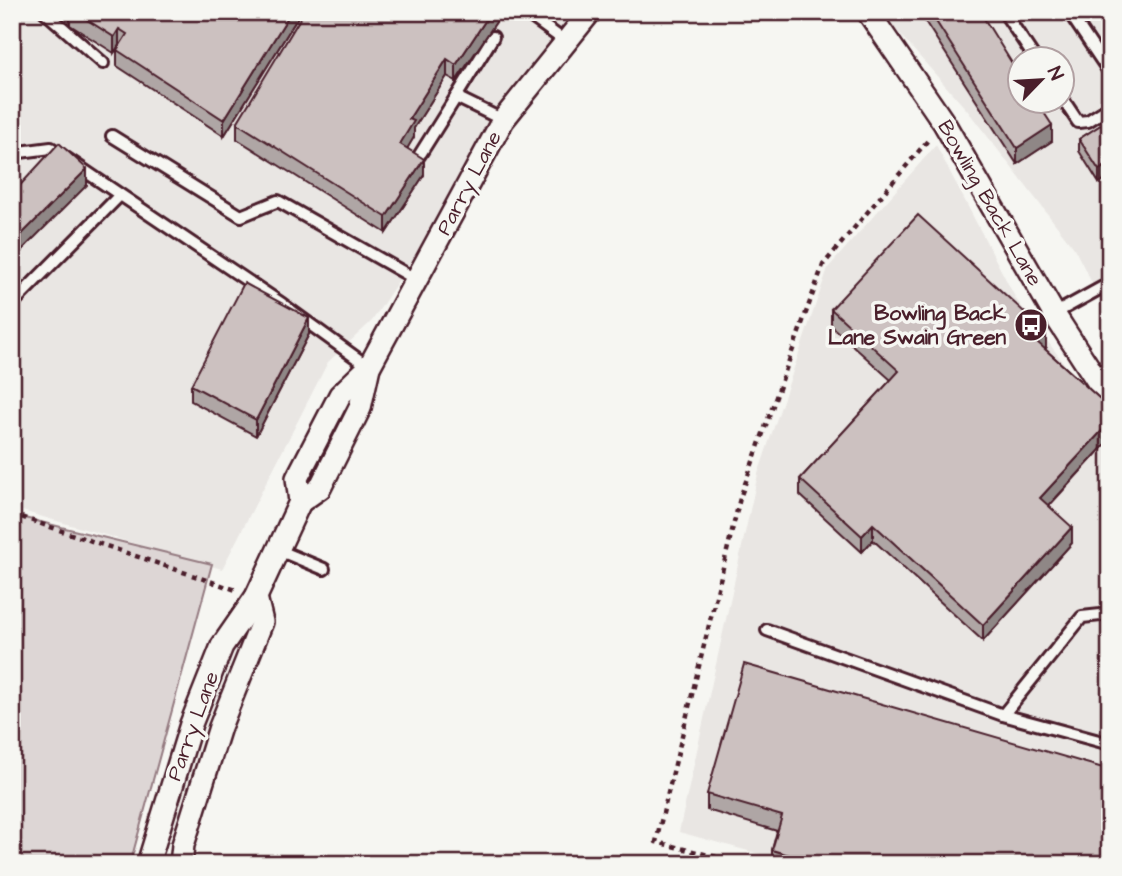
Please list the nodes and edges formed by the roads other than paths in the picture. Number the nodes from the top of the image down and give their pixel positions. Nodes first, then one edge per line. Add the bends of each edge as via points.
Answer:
1 (45, 12) edge
2 (524, 12) edge
3 (590, 12) edge
4 (868, 12) edge
5 (1004, 12) edge
6 (1069, 12) edge
7 (493, 37) dead end
8 (566, 42) junction
9 (1027, 46) edge
10 (103, 63) dead end
11 (1110, 73) edge
12 (456, 97) junction
13 (1110, 107) edge
14 (1074, 116) edge
15 (503, 120) junction
16 (111, 136) dead end
17 (12, 153) edge
18 (419, 156) edge
19 (120, 195) junction
20 (417, 280) junction
21 (1110, 284) edge
22 (12, 304) edge
23 (1054, 314) junction
24 (369, 367) junction
25 (1110, 396) edge
26 (278, 550) junction
27 (324, 569) dead end
28 (256, 597) junction
29 (1110, 614) edge
30 (766, 630) dead end
31 (1003, 715) junction
32 (1110, 744) edge
33 (148, 864) edge
34 (181, 864) edge

1 - 10 lane
2 - 8 lane
3 - 8 street, Parry Lane
4 - 23 street, Bowling Back Lane via 944,123
5 - 9 lane
6 - 11 lane
7 - 12 lane
8 - 15 street, Parry Lane
12 - 15 lane
12 - 18 lane
13 - 14 lane via 1088,121 1078,122
15 - 20 street, Parry Lane
16 - 20 lane via 241,216 278,201
17 - 19 lane via 51,148
19 - 22 lane
19 - 24 lane
20 - 24 street, Parry Lane
21 - 23 lane
23 - 25 street, Bowling Back Lane
24 - 26 street, Parry Lane via 340,395 297,478 300,502
26 - 27 lane
26 - 28 street, Parry Lane
28 - 33 street, Parry Lane via 222,646
28 - 34 street, Parry Lane via 262,622 220,727
29 - 31 lane via 1082,617
30 - 31 lane
31 - 32 lane

